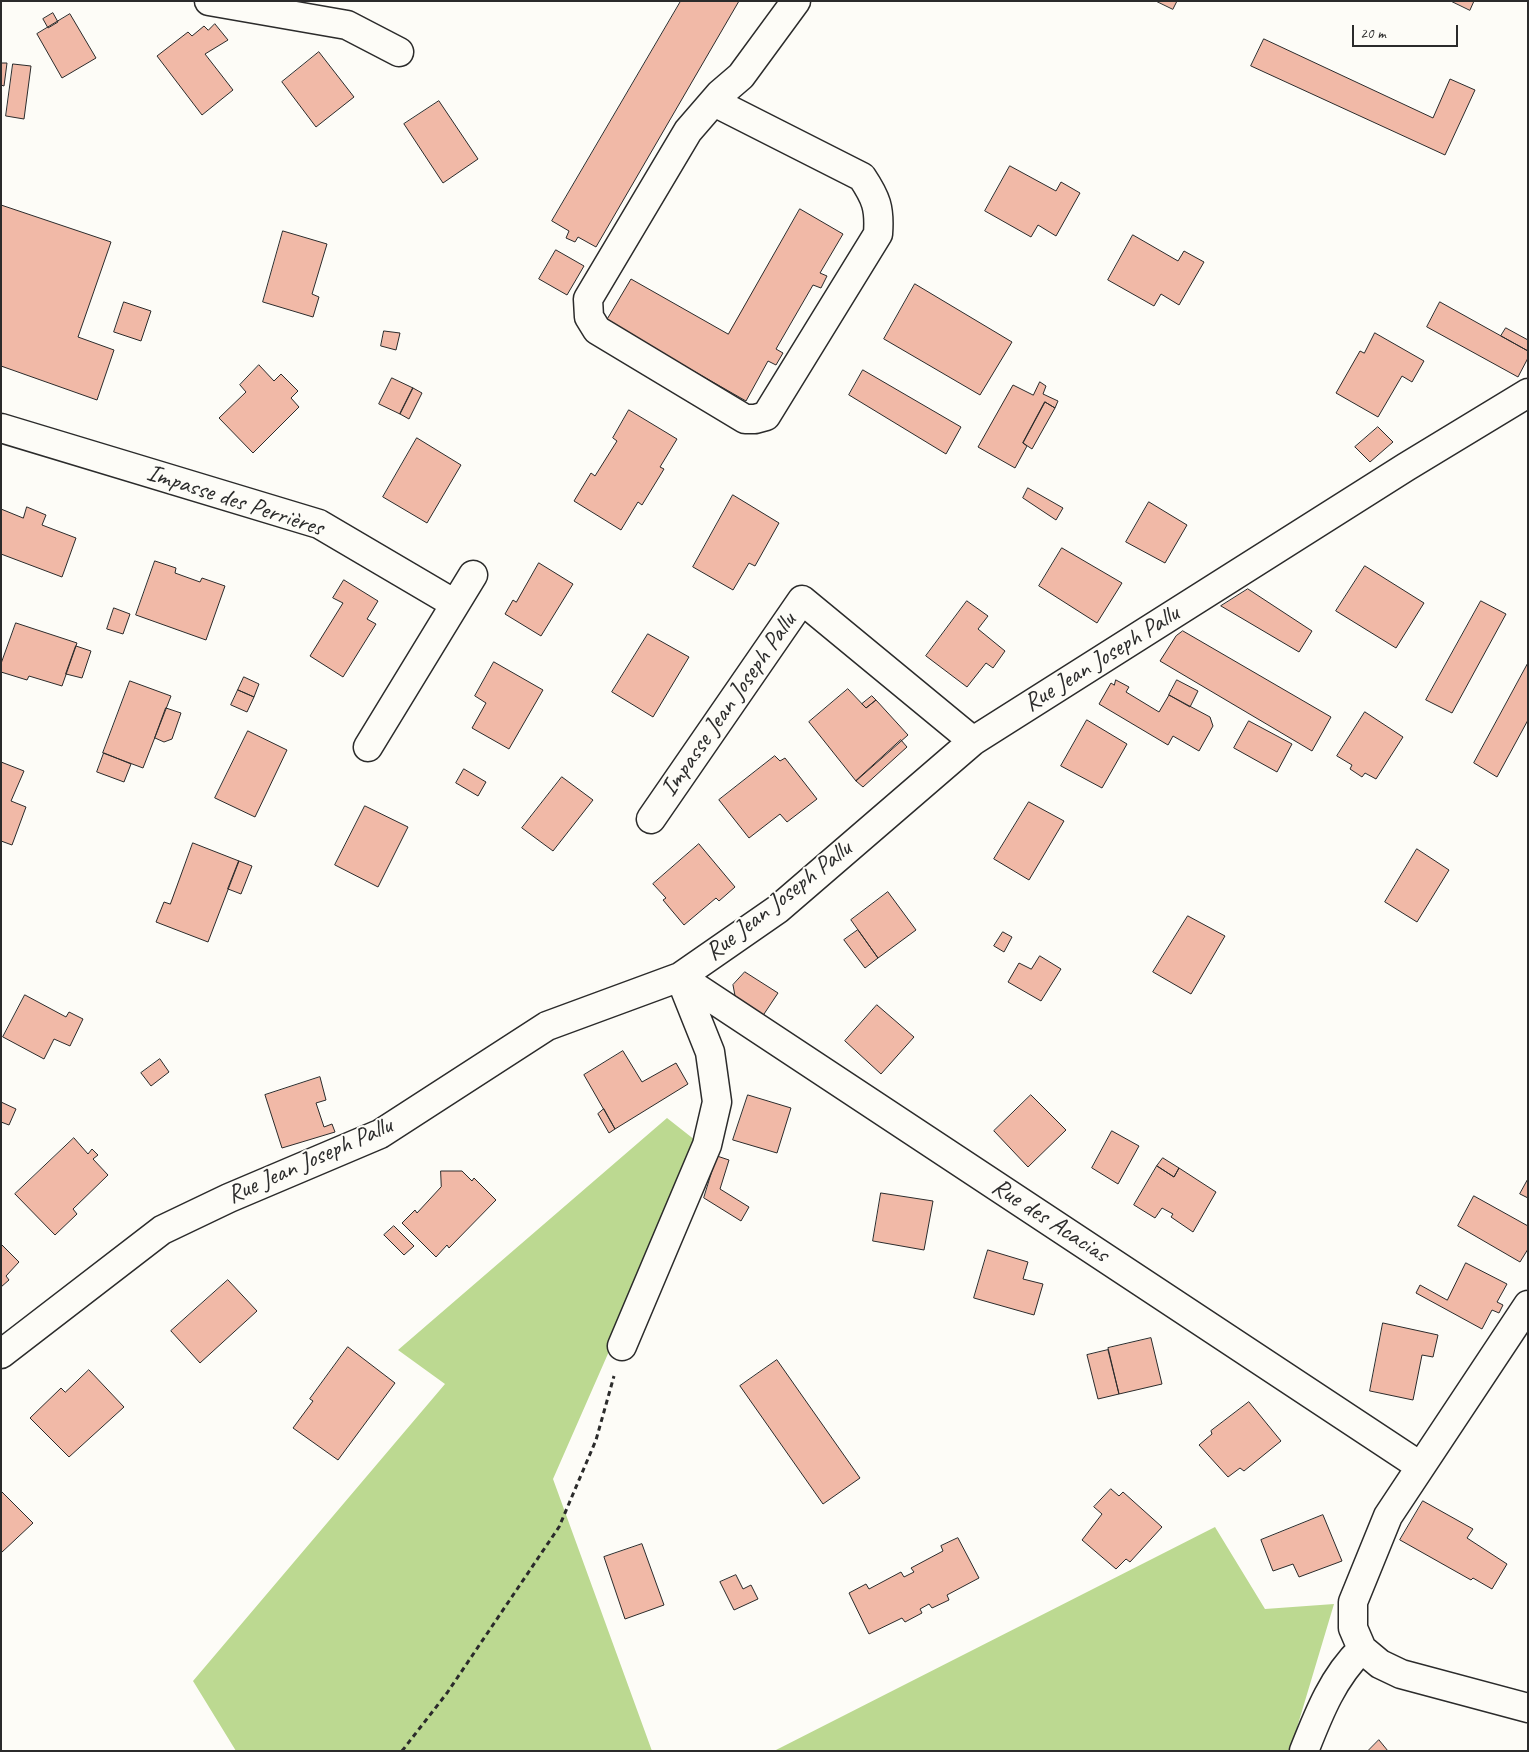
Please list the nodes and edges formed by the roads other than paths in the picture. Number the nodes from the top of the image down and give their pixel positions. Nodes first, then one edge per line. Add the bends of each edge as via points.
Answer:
1 (210, 1) edge
2 (796, 1) edge
3 (399, 52) dead end
4 (714, 102) junction
5 (1528, 393) edge
6 (1, 428) edge
7 (474, 574) dead end
8 (455, 604) junction
9 (973, 741) junction
10 (368, 747) dead end
11 (651, 819) dead end
12 (680, 977) junction
13 (1528, 1304) edge
14 (622, 1346) road end
15 (1, 1354) edge
16 (1420, 1466) junction
17 (1362, 1649) junction
18 (1528, 1708) edge
19 (1304, 1751) edge

1 - 3 street via 347,24
2 - 4 street via 741,76
4 - 4 street via 688,131 588,299 590,317 597,330 745,419 755,419 766,416 878,234 880,214 874,195 862,177
5 - 9 street, Rue Jean Joseph Pallu
6 - 8 street, Impasse des Perrières via 319,524
7 - 8 street
8 - 10 street
9 - 11 street, Impasse Jean Joseph Pallu via 802,600
9 - 12 street, Rue Jean Joseph Pallu via 778,909
12 - 14 street via 710,1052 717,1102 707,1145
12 - 15 street, Rue Jean Joseph Pallu via 547,1026 380,1134 228,1198 162,1230
12 - 16 street, Rue des Acacias
13 - 16 street
16 - 17 street via 1388,1516 1353,1602 1353,1628
17 - 18 street via 1380,1664 1401,1674
17 - 19 street via 1344,1667 1320,1710

